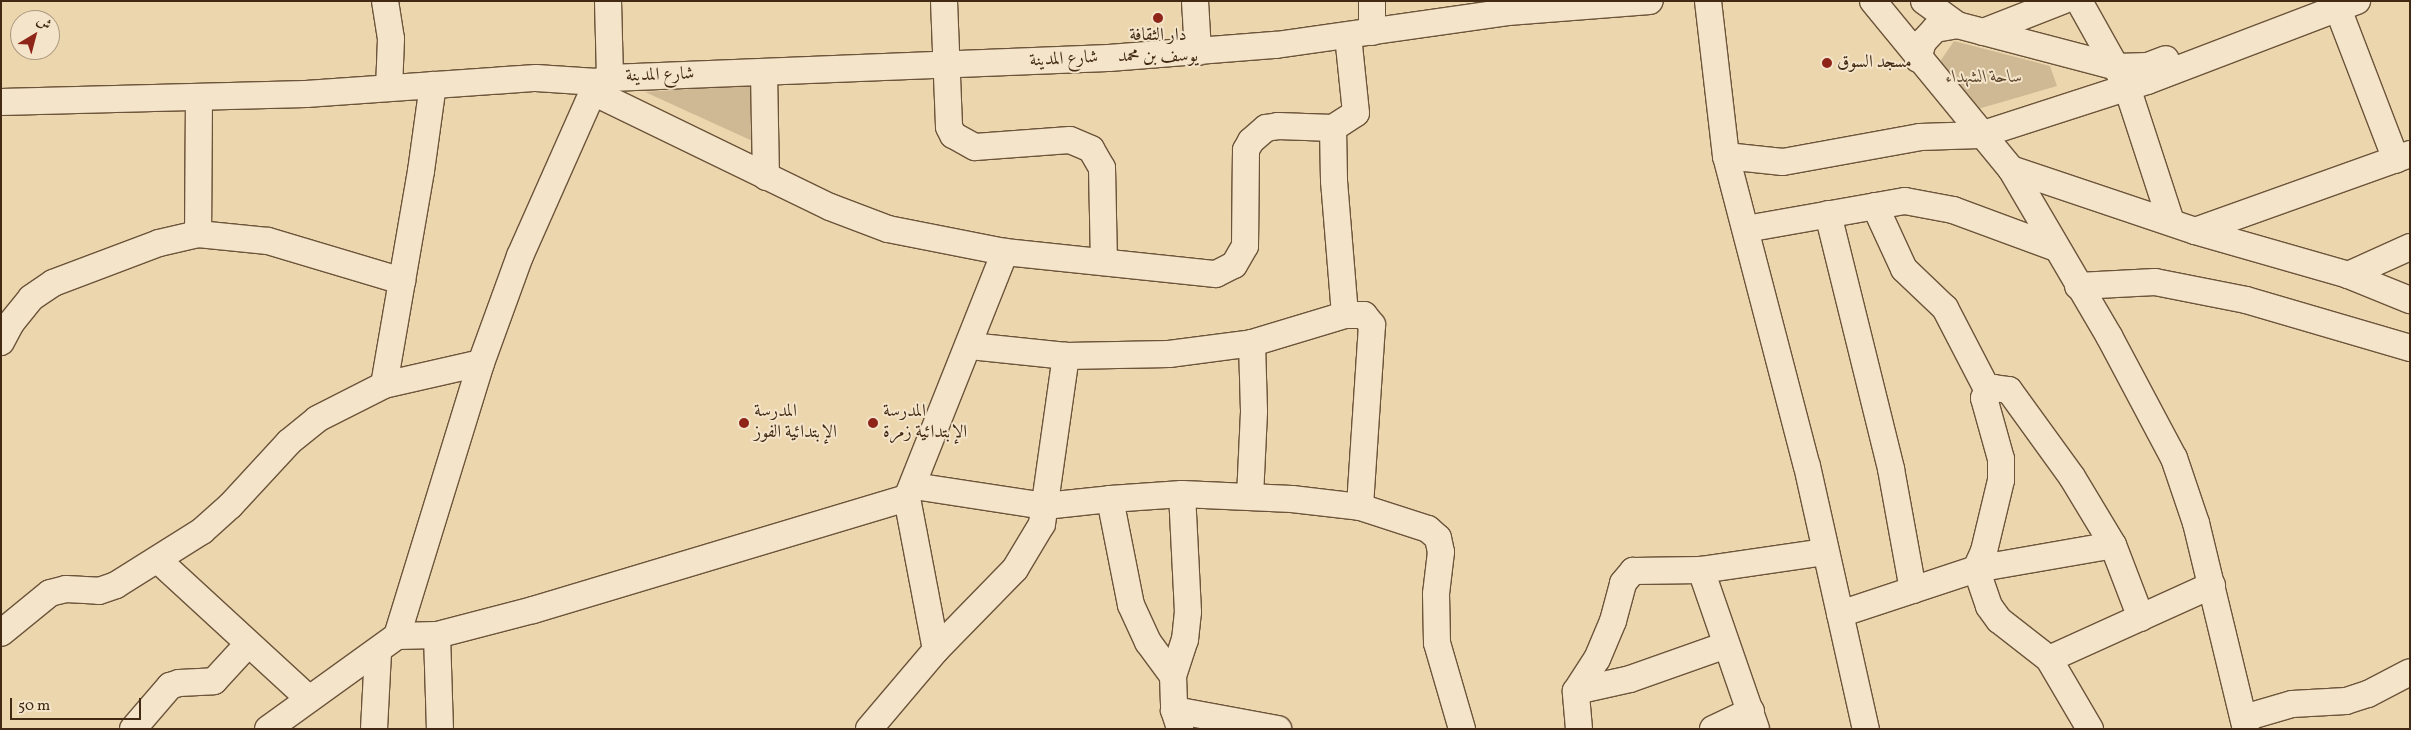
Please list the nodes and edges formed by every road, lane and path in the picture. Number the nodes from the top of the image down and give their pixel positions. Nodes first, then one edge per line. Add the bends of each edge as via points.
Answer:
1 (385, 1) edge
2 (608, 1) edge
3 (944, 1) edge
4 (1195, 1) edge
5 (1372, 1) edge
6 (1650, 1) edge
7 (1708, 1) edge
8 (1873, 1) edge
9 (1924, 1) edge
10 (2062, 1) edge
11 (2079, 1) edge
12 (2336, 3) edge
13 (1508, 7) edge
14 (1957, 25) junction
15 (1982, 32) junction
16 (1360, 33) junction
17 (1198, 52) junction
18 (1918, 59) junction
19 (946, 66) junction
20 (764, 73) junction
21 (2122, 77) junction
22 (433, 85) junction
23 (389, 88) junction
24 (596, 90) junction
25 (199, 97) junction
26 (1, 102) edge
27 (1333, 128) junction
28 (1980, 135) junction
29 (2406, 158) edge
30 (1727, 160) junction
31 (2011, 169) junction
32 (766, 177) junction
33 (1875, 206) junction
34 (1828, 214) junction
35 (2170, 222) junction
36 (1744, 223) junction
37 (2195, 231) junction
38 (198, 234) junction
39 (2054, 242) junction
40 (2410, 248) edge
41 (1005, 252) junction
42 (1104, 262) junction
43 (2348, 275) junction
44 (402, 281) junction
45 (2078, 286) junction
46 (2410, 300) edge
47 (1345, 312) junction
48 (972, 340) junction
49 (1, 342) edge
50 (1252, 342) junction
51 (2410, 348) edge
52 (1066, 356) junction
53 (480, 363) junction
54 (384, 385) junction
55 (1988, 391) junction
56 (910, 492) junction
57 (1182, 494) junction
58 (1250, 497) junction
59 (1110, 500) junction
60 (1045, 506) junction
61 (1360, 507) junction
62 (2113, 546) junction
63 (1825, 552) junction
64 (158, 560) junction
65 (1976, 569) junction
66 (1701, 570) junction
67 (2212, 585) junction
68 (1913, 590) junction
69 (1840, 614) junction
70 (2141, 618) junction
71 (1, 633) edge
72 (437, 635) junction
73 (248, 644) junction
74 (387, 644) junction
75 (1726, 645) junction
76 (936, 650) junction
77 (2048, 658) junction
78 (2410, 672) edge
79 (1173, 676) junction
80 (1576, 691) junction
81 (309, 700) junction
82 (1177, 719) edge
83 (1753, 720) edge
84 (2245, 723) edge
85 (133, 729) edge
86 (268, 729) edge
87 (374, 729) edge
88 (440, 729) edge
89 (869, 729) edge
90 (1278, 729) edge
91 (1462, 729) edge
92 (1579, 729) edge
93 (1713, 729) edge
94 (1866, 729) edge
95 (2090, 729) edge

1 - 23 street via 391,39
2 - 24 street
3 - 19 street
4 - 17 street
5 - 16 street
6 - 13 street, شارع المدينة
7 - 30 street
8 - 18 street
9 - 14 street
10 - 15 street
11 - 21 street
12 - 21 street
12 - 29 street
13 - 16 street, شارع المدينة
14 - 15 street
14 - 18 street via 1934,29 1924,42
15 - 21 street
16 - 17 street, شارع المدينة
16 - 27 street via 1356,113
17 - 19 street, شارع المدينة
18 - 28 street
19 - 20 street, شارع المدينة
19 - 42 street via 949,126 953,135 964,144 976,147 1070,140 1091,149 1102,168
20 - 24 street, شارع المدينة
20 - 32 street
21 - 28 street
21 - 35 street
22 - 23 street, شارع المدينة
22 - 24 street, شارع المدينة via 536,78
22 - 44 street
23 - 25 street, شارع المدينة
24 - 32 street
24 - 53 street via 520,256
25 - 26 street, شارع المدينة
25 - 38 street
27 - 42 street via 1278,126 1266,128 1251,141 1246,150 1244,246 1227,270 1204,274
27 - 47 street
28 - 30 street via 1920,137 1783,162
28 - 31 street
29 - 37 street
30 - 36 street
31 - 35 street
31 - 39 street
32 - 41 street via 830,207 888,229
33 - 34 street
33 - 39 street via 1905,201 1940,207
33 - 55 street via 1904,269 1946,308
34 - 36 street
34 - 68 street via 1892,469
35 - 37 street
36 - 63 street via 1807,466
37 - 43 street
38 - 44 street via 268,241
38 - 49 street via 159,243 53,283 31,298
39 - 45 street
40 - 43 street
41 - 42 street
41 - 48 street
43 - 46 street
44 - 54 street
45 - 51 street via 2155,282 2246,300
45 - 67 street via 2174,458
47 - 50 street
47 - 61 street via 1364,315 1372,325
48 - 52 street
48 - 56 street
50 - 52 street via 1170,354
50 - 58 street via 1254,411
52 - 60 street
53 - 54 street
53 - 74 street
54 - 64 street via 317,419 202,531
55 - 62 street via 2003,387 2009,390 2072,477
55 - 65 street via 1984,398 2002,470 1984,551
56 - 60 street
56 - 72 street via 533,610
56 - 76 street
57 - 58 street
57 - 59 street
57 - 79 street via 1188,612 1185,640
58 - 61 street
59 - 60 street
59 - 79 street via 1138,626
60 - 76 street via 1042,524 1015,569
61 - 91 street via 1415,523 1438,538 1441,552 1436,594 1437,643
62 - 65 street
62 - 70 street
63 - 66 street
63 - 69 street
64 - 71 street via 116,586 99,590 66,589 50,594
64 - 73 street
65 - 68 street
65 - 77 street via 1989,606 1998,620
66 - 75 street
66 - 80 street via 1641,569 1627,576 1598,659
67 - 70 street
67 - 84 street
68 - 69 street
69 - 94 street
70 - 77 street
72 - 74 street
72 - 88 street
73 - 81 street
73 - 85 street via 214,681 170,686
74 - 81 street
74 - 87 street
75 - 80 street via 1630,679
75 - 83 street
76 - 89 street
77 - 95 street
78 - 84 street via 2368,694 2346,701 2292,704
79 - 82 street
80 - 92 street
81 - 86 street
82 - 90 street
83 - 93 street

